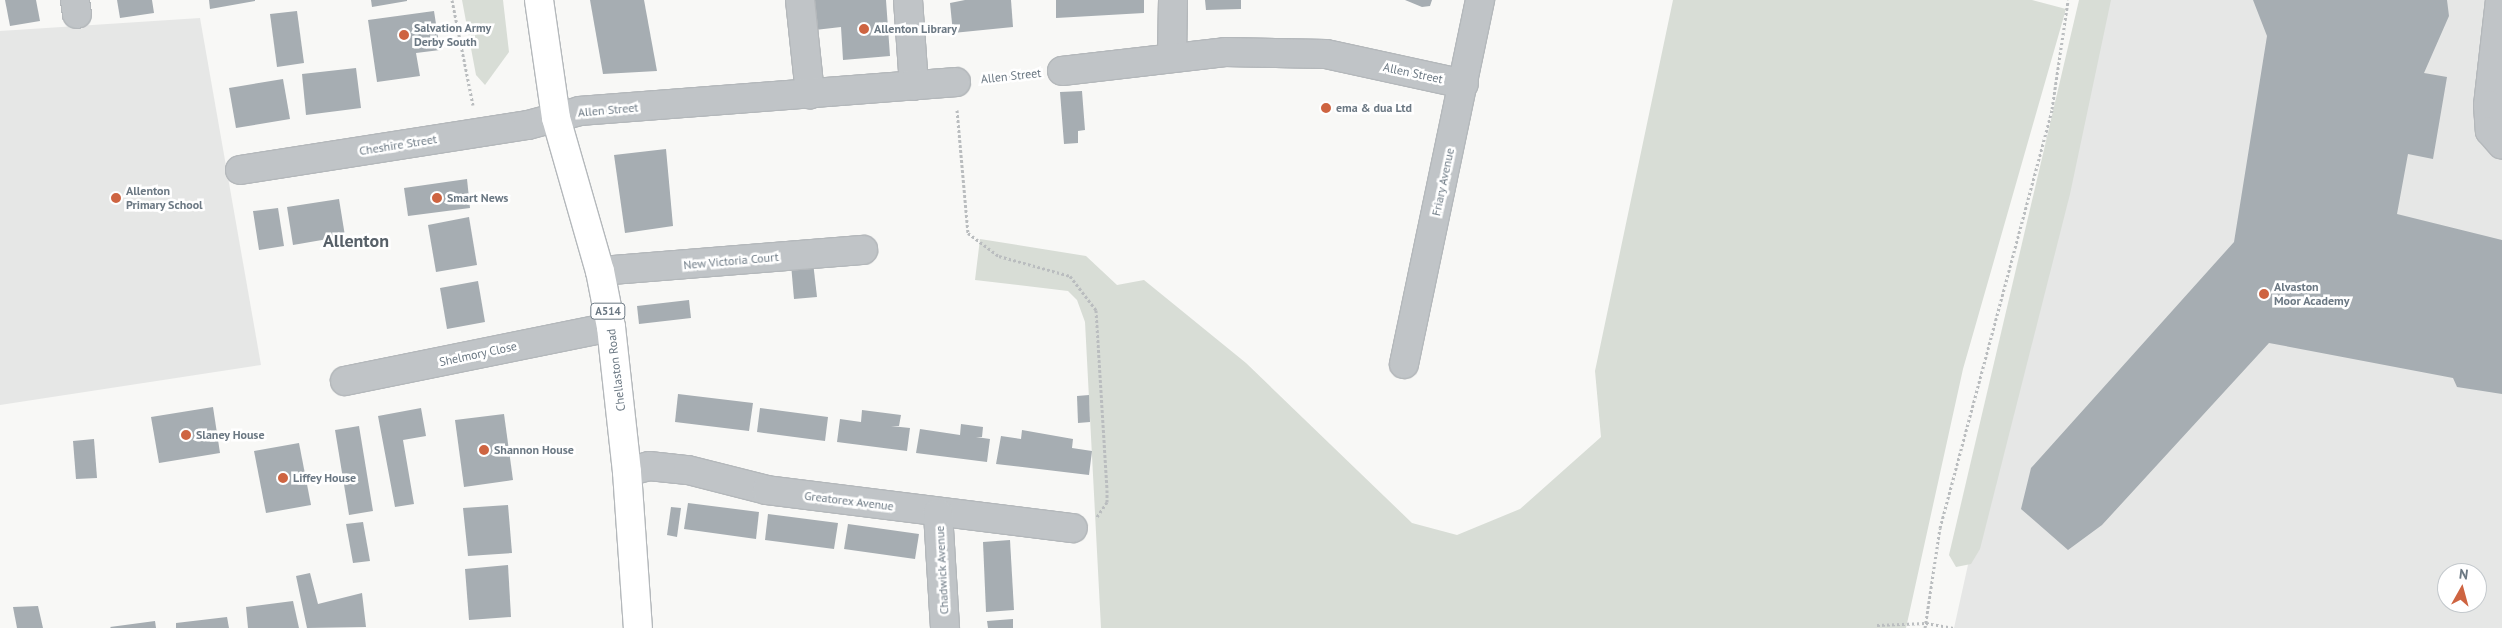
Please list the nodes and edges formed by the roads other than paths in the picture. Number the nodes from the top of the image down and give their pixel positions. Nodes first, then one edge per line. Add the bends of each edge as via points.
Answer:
1 (539, 0) edge
2 (800, 0) edge
3 (908, 0) edge
4 (1173, 0) edge
5 (1480, 0) edge
6 (2500, 0) edge
7 (1172, 57) junction
8 (1062, 71) road end
9 (956, 82) road end
10 (1464, 84) junction
11 (914, 86) junction
12 (810, 94) junction
13 (556, 118) junction
14 (2502, 145) edge
15 (240, 170) dead end
16 (862, 250) dead end
17 (600, 271) junction
18 (611, 327) junction
19 (1404, 364) dead end
20 (345, 381) dead end
21 (628, 472) junction
22 (938, 512) junction
23 (1073, 528) road end
24 (634, 628) edge
25 (638, 628) edge
26 (945, 628) edge

1 - 13 main road, Chellaston Road / A514
2 - 12 street
3 - 11 street
4 - 7 street
5 - 10 street, Friary Avenue
6 - 14 street via 2488,105 2490,132
7 - 8 street, Allen Street
7 - 10 street, Allen Street via 1225,52 1326,54
9 - 11 street, Allen Street
10 - 19 street, Friary Avenue
11 - 12 street, Allen Street
12 - 13 street, Allen Street via 580,111
13 - 15 street, Cheshire Street
13 - 17 main road, Chellaston Road / A514
16 - 17 street, New Victoria Court
17 - 18 main road, Chellaston Road / A514
18 - 20 street, Shelmory Close
18 - 21 main road, Chellaston Road / A514
21 - 22 street, Greatorex Avenue via 649,466 688,470 767,490
21 - 25 main road, Chellaston Road / A514
22 - 23 street, Greatorex Avenue
22 - 26 street, Chadwick Avenue
24 - 25 street

